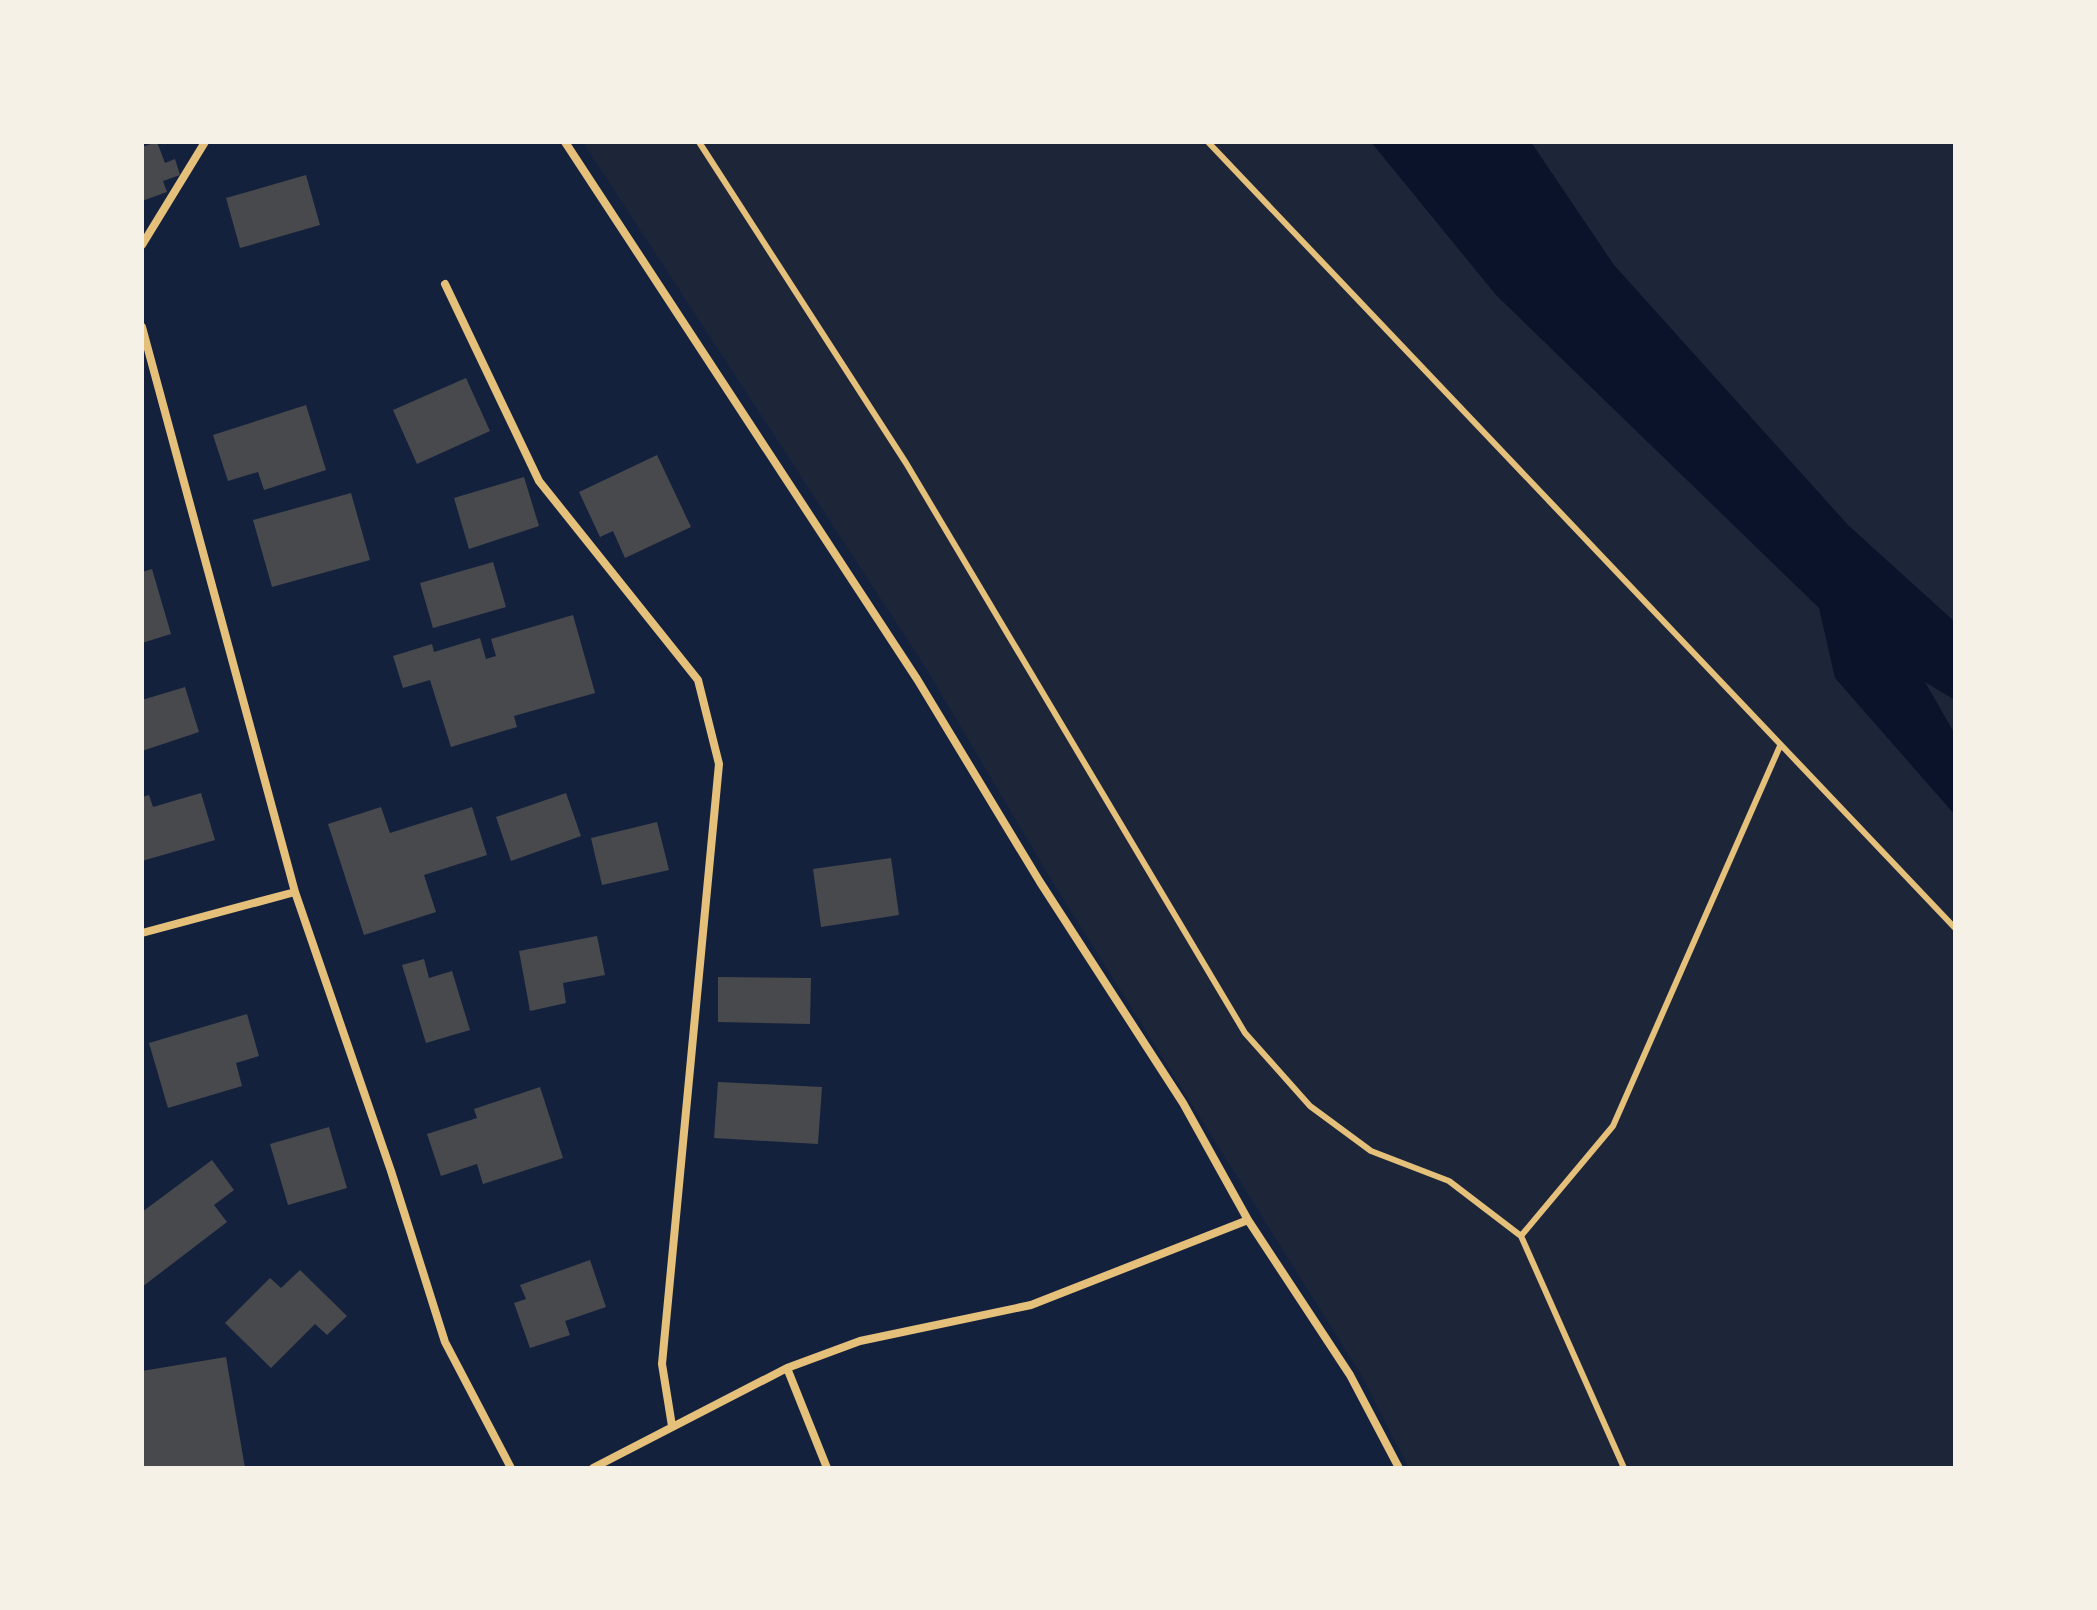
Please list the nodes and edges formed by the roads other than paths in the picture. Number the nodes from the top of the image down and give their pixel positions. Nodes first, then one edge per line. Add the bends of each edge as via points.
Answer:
1 (205, 142) edge
2 (565, 142) edge
3 (699, 142) edge
4 (1208, 142) edge
5 (142, 245) edge
6 (445, 284) dead end
7 (142, 327) edge
8 (1780, 746) junction
9 (295, 892) junction
10 (1955, 928) edge
11 (142, 933) edge
12 (1248, 1220) junction
13 (1521, 1236) junction
14 (787, 1368) junction
15 (672, 1426) junction
16 (511, 1468) edge
17 (593, 1468) edge
18 (827, 1468) edge
19 (1399, 1468) edge
20 (1624, 1468) edge

1 - 5 street
2 - 12 street via 917,679 1183,1103
3 - 13 lane via 906,463 1245,1033 1310,1106 1334,1124 1371,1151 1449,1181
4 - 8 lane
6 - 15 street via 539,481 698,680 719,764 662,1364
7 - 9 street
8 - 10 lane
8 - 13 lane via 1613,1126
9 - 11 street
9 - 16 street via 445,1342
12 - 14 street via 1031,1305 860,1341
12 - 19 street via 1350,1375
13 - 20 lane
14 - 15 street
14 - 18 street
15 - 17 street

